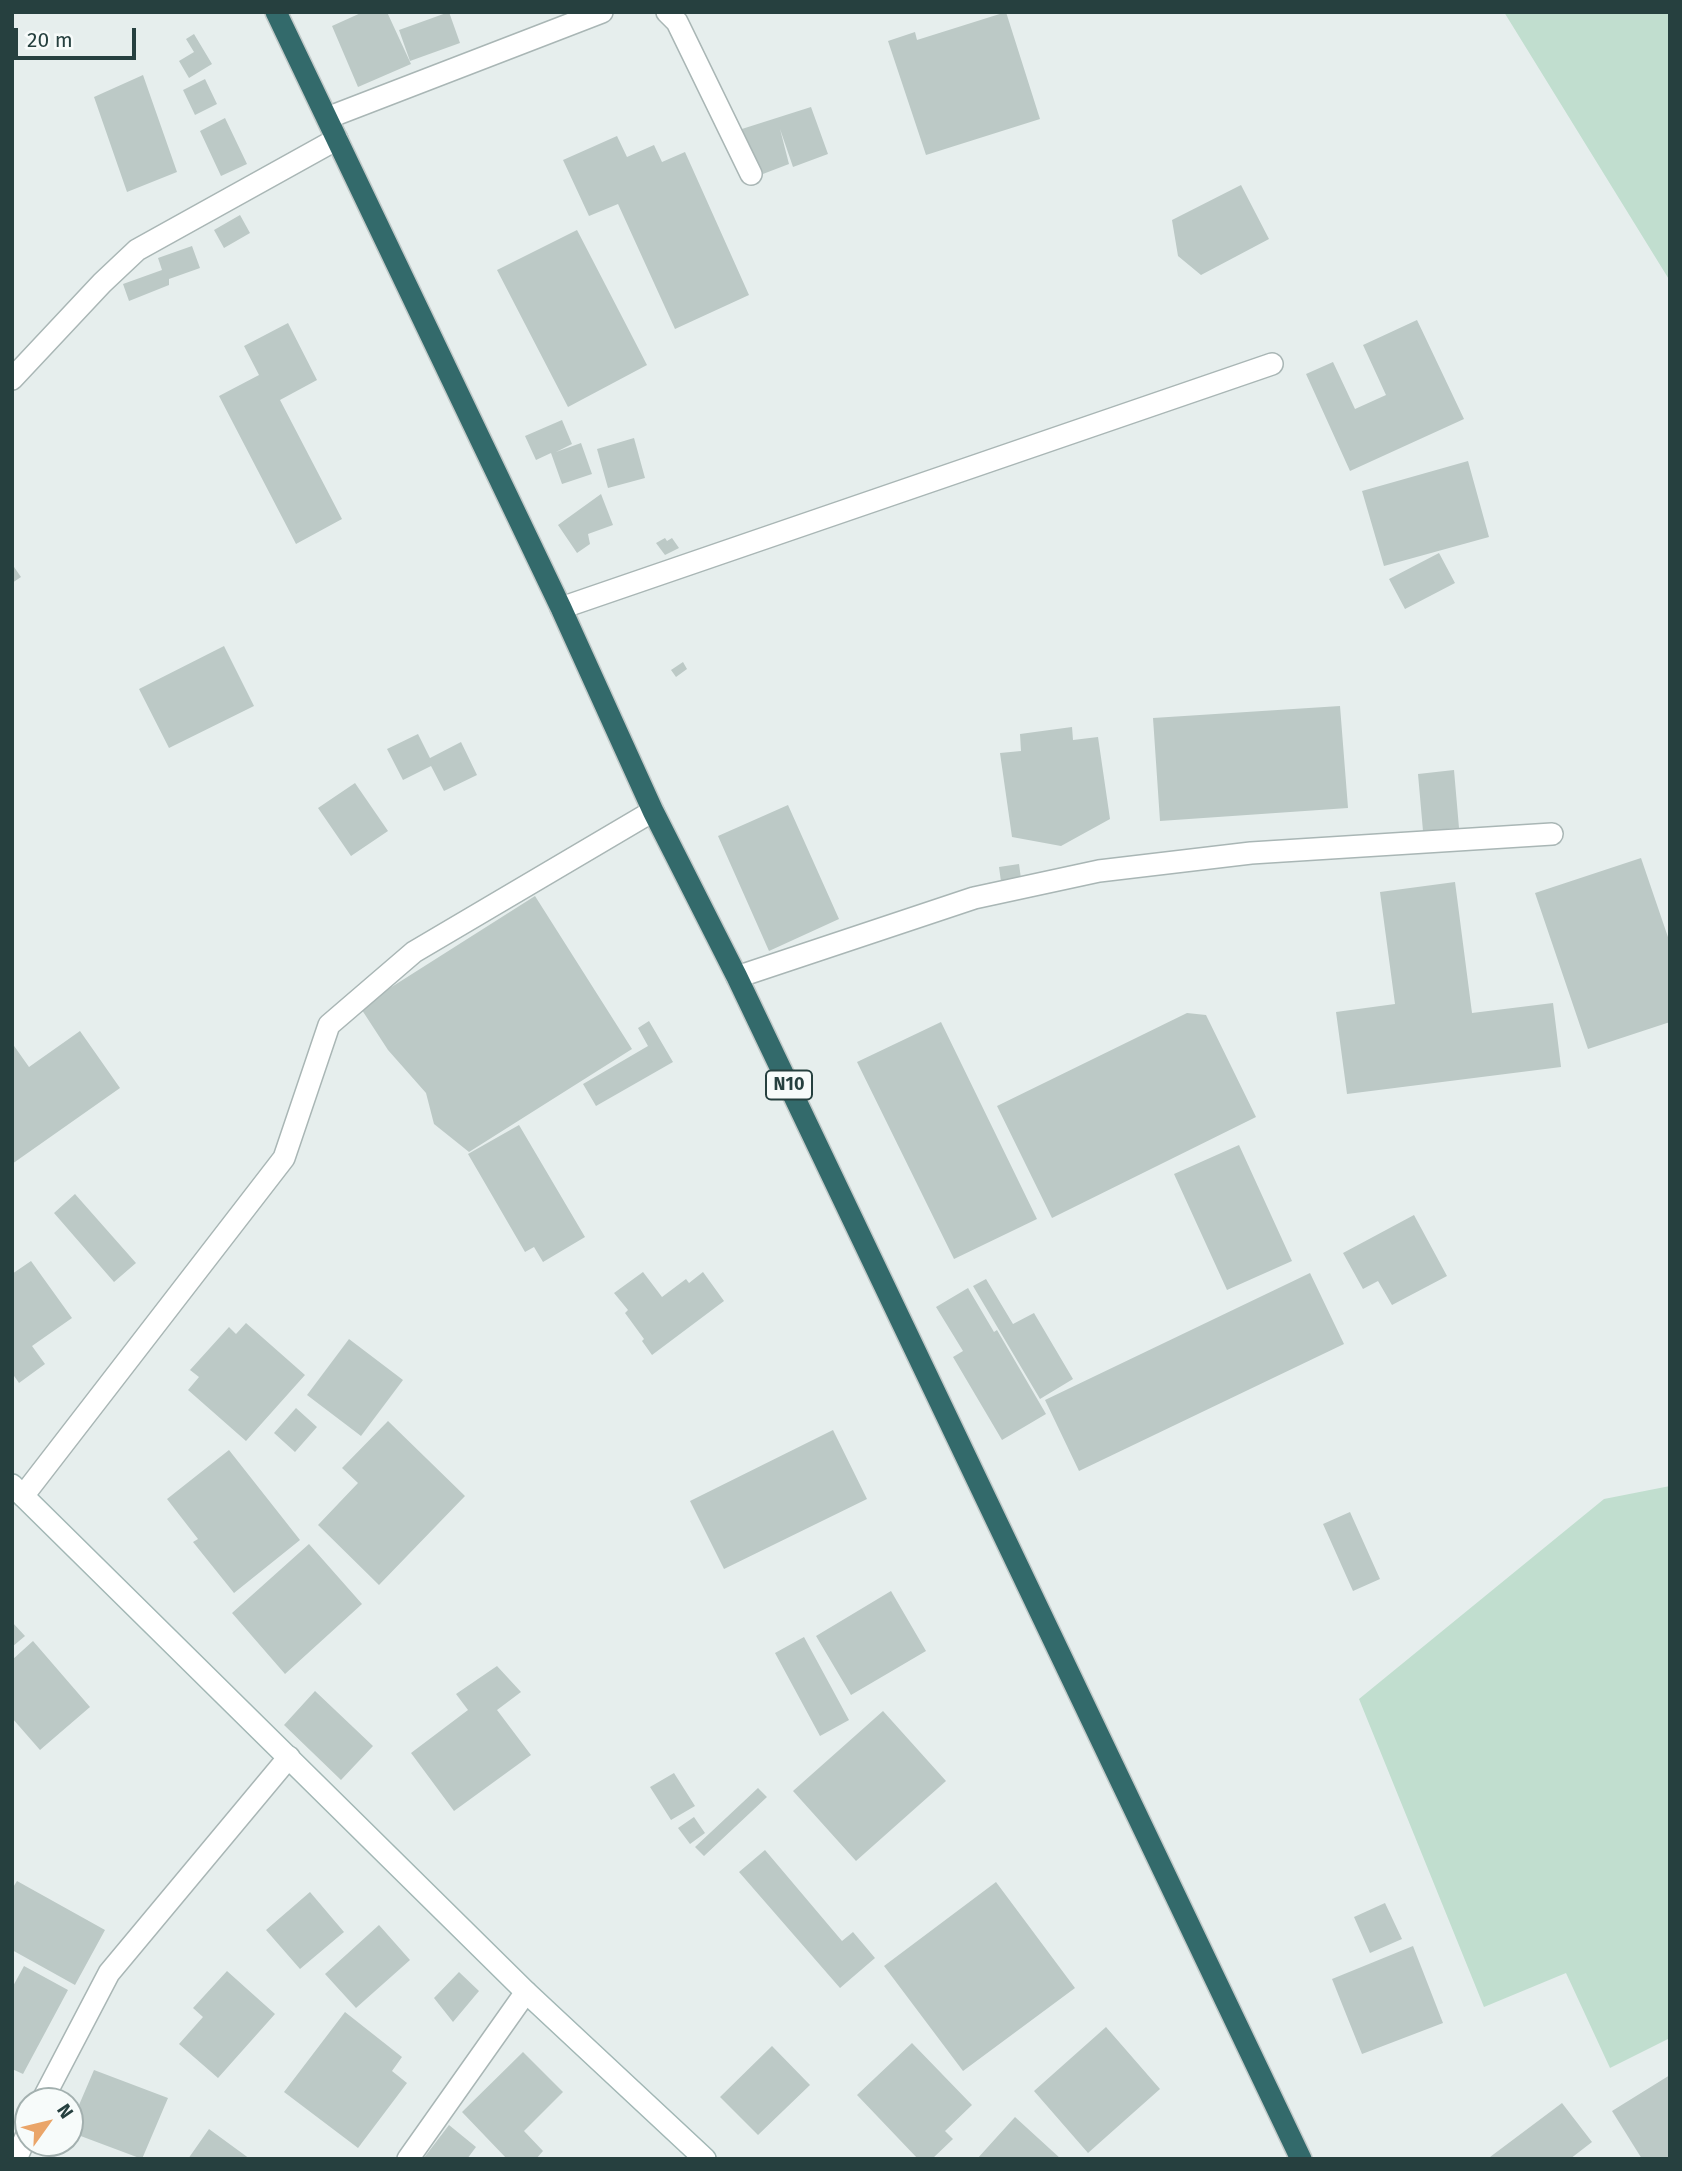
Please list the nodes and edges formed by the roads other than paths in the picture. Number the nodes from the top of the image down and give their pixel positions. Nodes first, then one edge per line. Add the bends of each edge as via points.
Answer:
1 (276, 12) edge
2 (602, 12) edge
3 (667, 12) edge
4 (327, 118) junction
5 (337, 139) junction
6 (751, 174) dead end
7 (1272, 365) dead end
8 (12, 379) edge
9 (561, 608) junction
10 (653, 811) junction
11 (1552, 834) dead end
12 (737, 977) junction
13 (18, 1491) edge
14 (289, 1757) junction
15 (526, 1992) junction
16 (49, 2087) edge
17 (408, 2159) edge
18 (705, 2159) edge
19 (1301, 2159) edge

1 - 4 highway, N10
2 - 4 street
3 - 6 street via 677,22
4 - 5 highway, N10
5 - 8 street via 137,250
5 - 9 highway, N10
7 - 9 street
9 - 10 highway, N10
10 - 12 highway, N10
10 - 13 street via 414,952 328,1025 284,1158
11 - 12 street via 1251,853 1099,871 974,898
12 - 19 highway, N10
13 - 14 street
14 - 15 street
14 - 16 street via 109,1973
15 - 17 street
15 - 18 street

